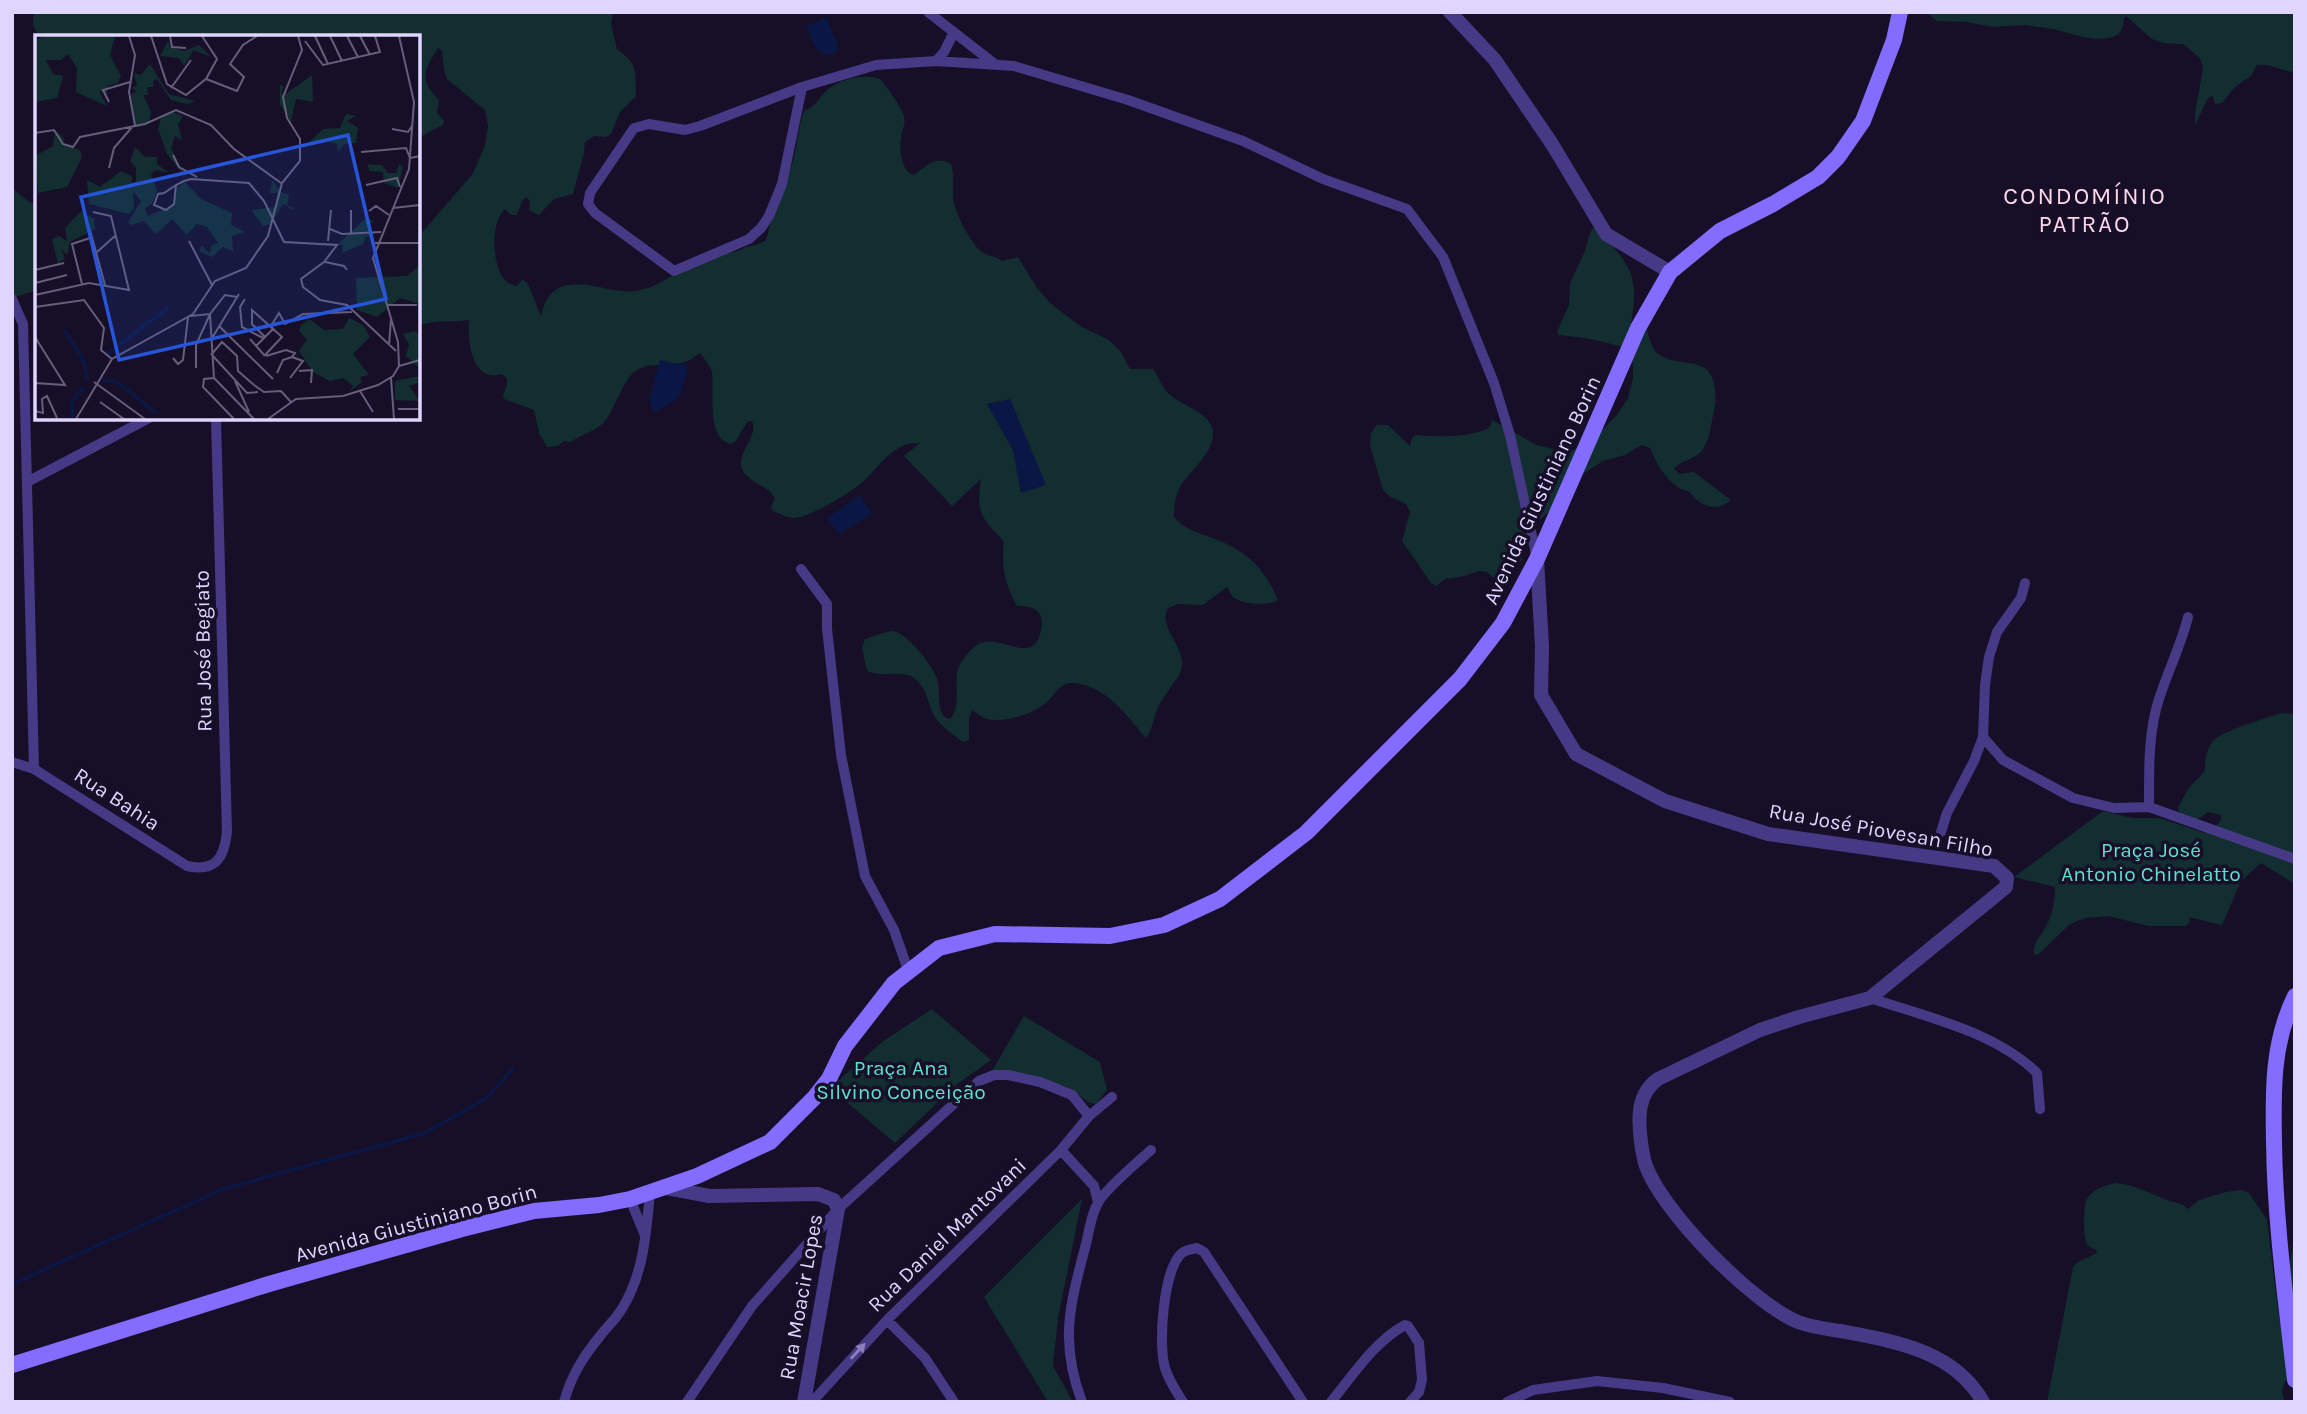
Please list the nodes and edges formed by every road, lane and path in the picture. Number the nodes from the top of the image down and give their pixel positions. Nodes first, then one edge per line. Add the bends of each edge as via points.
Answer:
1 (928, 12) edge
2 (1450, 12) edge
3 (1900, 12) edge
4 (954, 32) junction
5 (936, 61) junction
6 (996, 65) junction
7 (802, 87) junction
8 (1670, 272) junction
9 (12, 299) edge
10 (18, 353) edge
11 (145, 420) edge
12 (216, 420) edge
13 (27, 482) junction
14 (1536, 559) junction
15 (801, 569) dead end
16 (2025, 583) dead end
17 (2188, 617) dead end
18 (1983, 737) junction
19 (2003, 760) junction
20 (1974, 761) junction
21 (12, 762) edge
22 (34, 769) junction
23 (2149, 807) junction
24 (1941, 832) dead end
25 (2295, 859) edge
26 (200, 869) joint
27 (908, 970) junction
28 (2295, 996) edge
29 (1870, 998) junction
30 (1112, 1097) dead end
31 (2040, 1109) dead end
32 (1088, 1116) junction
33 (1061, 1150) junction
34 (1151, 1150) dead end
35 (697, 1176) junction
36 (667, 1188) junction
37 (650, 1193) junction
38 (709, 1196) junction
39 (631, 1199) junction
40 (1098, 1202) junction
41 (838, 1209) junction
42 (646, 1239) junction
43 (887, 1320) junction
44 (12, 1365) edge
45 (2295, 1381) edge
46 (564, 1402) edge
47 (687, 1402) edge
48 (804, 1402) edge
49 (812, 1402) edge
50 (954, 1402) edge
51 (1083, 1402) edge
52 (1183, 1402) edge
53 (1303, 1402) edge
54 (1331, 1402) edge
55 (1410, 1402) edge
56 (1507, 1402) edge
57 (1730, 1402) edge
58 (1983, 1402) edge

1 - 4 street
2 - 8 street via 1495,60 1606,234
3 - 8 main road, Avenida Giustiniano Borin via 1863,121 1838,157 1818,177 1720,231
4 - 5 street
4 - 6 street
5 - 6 street
5 - 7 street via 876,65
6 - 14 street via 1014,66 1141,105 1243,141 1323,179 1407,209 1443,257 1494,383
7 - 7 street via 685,130 649,124 634,128 590,193 588,204 674,271 749,239 769,216 782,184
8 - 14 main road, Avenida Giustiniano Borin via 1638,328
9 - 10 street via 23,324
10 - 13 street
11 - 13 street
12 - 26 street, Rua José Begiato via 227,832 220,859
13 - 22 street
14 - 27 main road, Avenida Giustiniano Borin via 1503,623 1460,679 1306,834 1220,899 1164,925 1110,936 995,934 939,948
14 - 29 street, Rua José Piovesan Filho via 1541,695 1576,754 1665,801 1769,834 1994,866 2007,878 2006,887
15 - 27 street via 827,604 841,755 865,876 894,930
16 - 18 street via 2021,598 1997,632 1989,657
17 - 23 street via 2158,701
18 - 19 street
18 - 20 street
19 - 20 street
19 - 23 street via 2073,798 2114,808
20 - 24 street
21 - 22 street, Rua Bahia
22 - 26 street, Rua Bahia via 164,853
23 - 25 street
27 - 35 main road, Avenida Giustiniano Borin via 845,1046 814,1098 770,1142
28 - 45 main road via 2276,1053 2273,1101 2274,1197
29 - 31 street via 1988,1038 2037,1073
29 - 58 street, Rua José Piovesan Filho via 1760,1030 1647,1087 1639,1125 1645,1163 1683,1223 1727,1271 1766,1303 1799,1323 1901,1342 1926,1352 1959,1373
30 - 32 street, Rua Daniel Mantovani
32 - 33 street, Rua Daniel Mantovani
32 - 41 street via 1072,1094 1040,1082 994,1075 979,1081
33 - 40 street via 1094,1186
33 - 43 street, Rua Daniel Mantovani
34 - 40 street
35 - 36 main road, Avenida Giustiniano Borin
35 - 38 street
36 - 37 main road, Avenida Giustiniano Borin
36 - 38 street, Rua Moacir Lopes
37 - 39 main road, Avenida Giustiniano Borin
37 - 42 street
38 - 41 street, Rua Moacir Lopes via 818,1195 834,1200
39 - 42 street
39 - 44 main road, Avenida Giustiniano Borin via 534,1211 462,1229
40 - 51 street via 1067,1336 1072,1374
41 - 47 street via 752,1306
41 - 48 street, Rua Moacir Lopes
42 - 46 street via 634,1287 584,1357
49 -> 43 street, Rua Daniel Mantovani
43 - 50 street via 925,1359
52 - 53 street via 1165,1367 1162,1317 1174,1265 1181,1254 1197,1248
54 - 55 street via 1369,1356 1405,1325 1419,1343 1422,1380
56 - 57 street via 1533,1390 1597,1381

